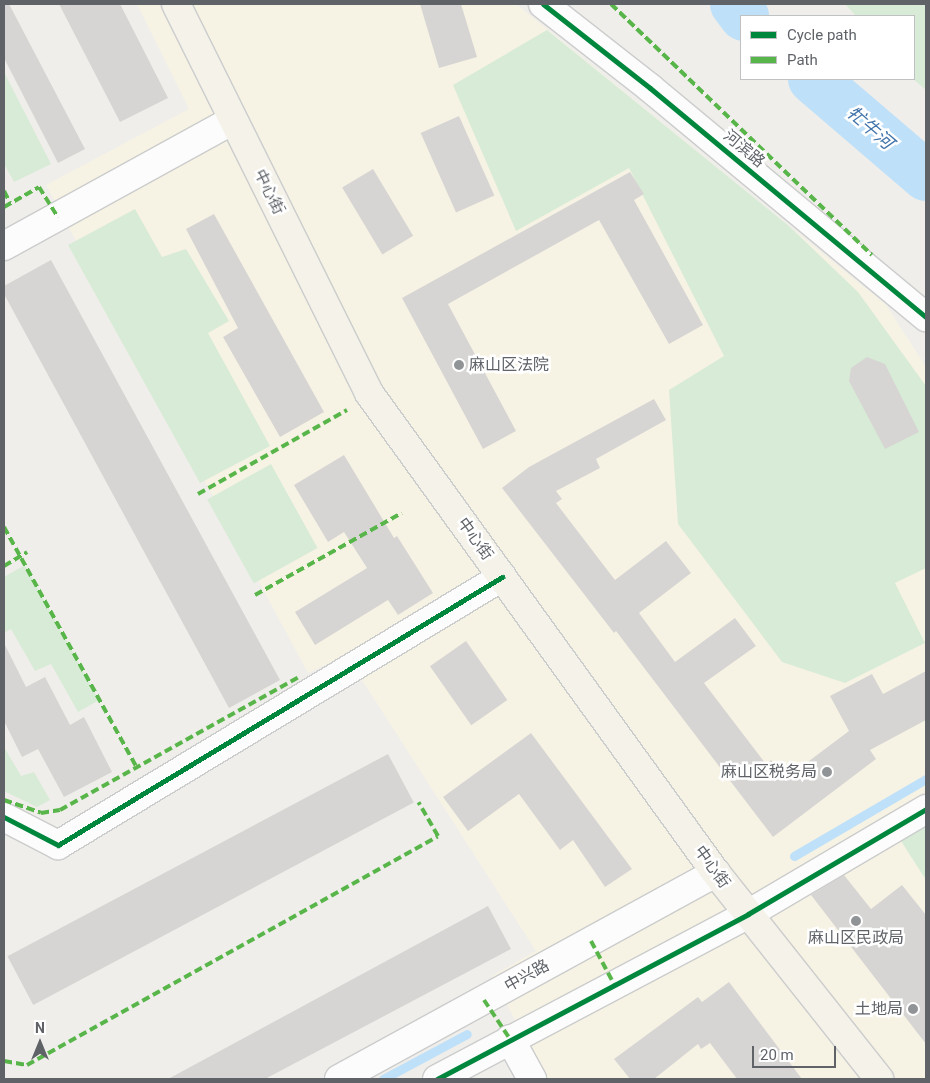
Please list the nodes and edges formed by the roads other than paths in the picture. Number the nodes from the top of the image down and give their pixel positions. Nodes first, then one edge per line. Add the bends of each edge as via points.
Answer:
1 (176, 4) edge
2 (543, 4) edge
3 (233, 120) junction
4 (4, 246) edge
5 (926, 317) edge
6 (502, 577) junction
7 (926, 809) edge
8 (4, 818) edge
9 (716, 873) junction
10 (748, 914) junction
11 (510, 1039) junction
12 (339, 1079) edge
13 (437, 1079) edge
14 (532, 1079) edge
15 (879, 1079) edge

1 - 3 main road, 中心街
2 - 5 street, 河滨路 via 650,88
3 - 4 street
3 - 6 main road, 中心街 via 369,393
6 - 8 street via 58,845
6 - 9 main road, 中心街
7 - 10 street
9 - 10 main road, 中心街
9 - 12 street, 中兴路
10 - 11 street
10 - 15 main road, 中心街
11 - 13 street
11 - 14 street

